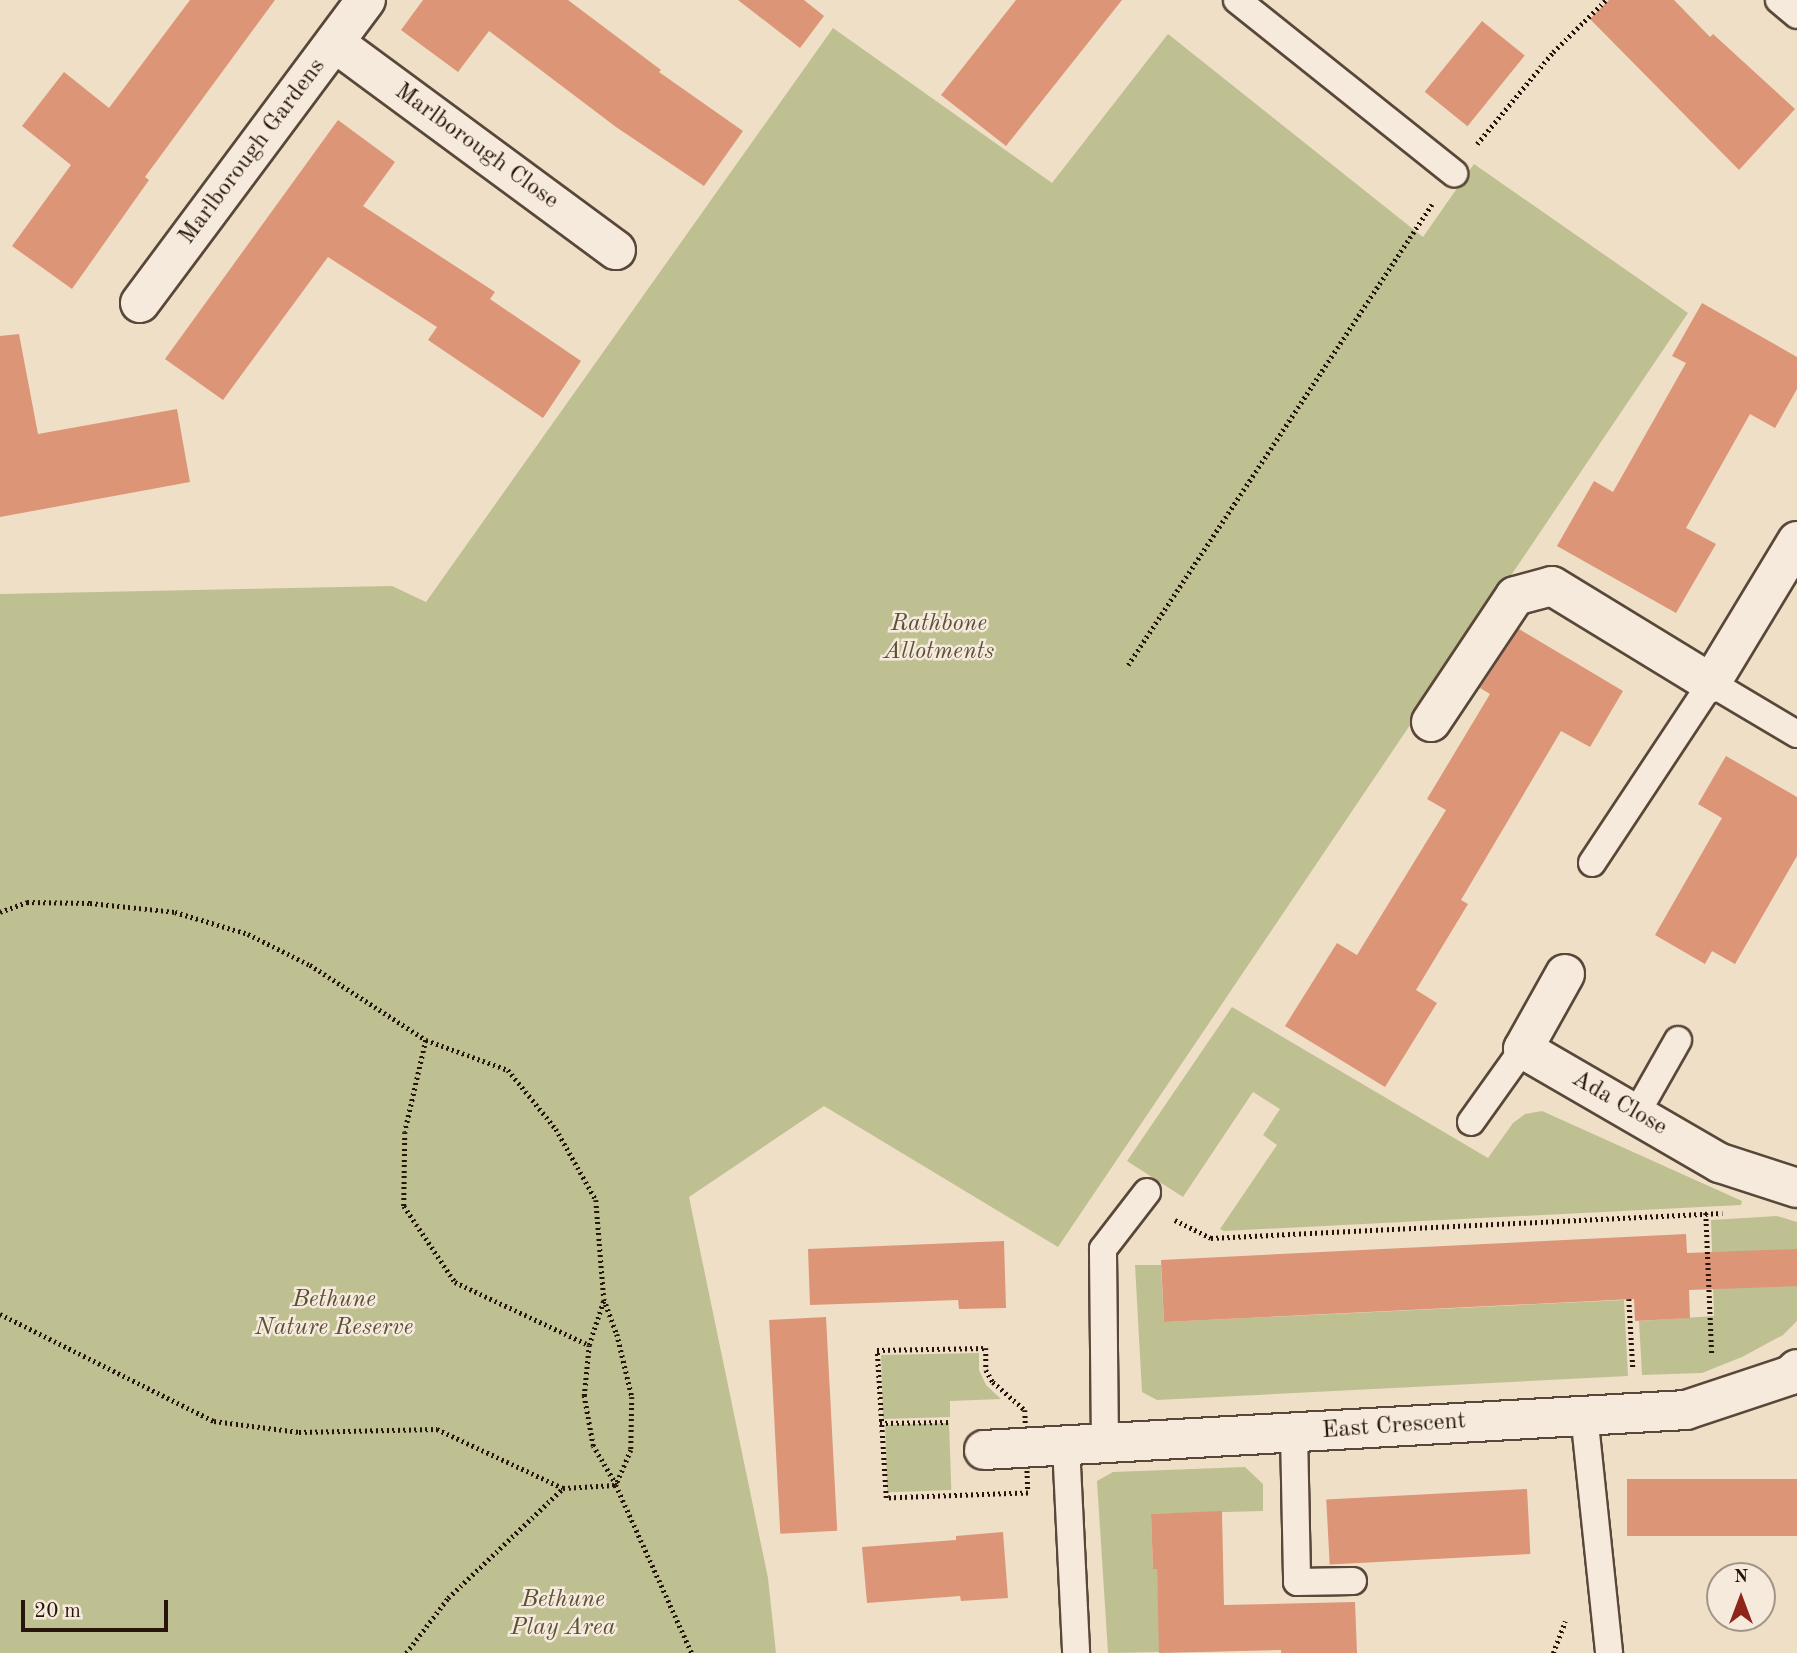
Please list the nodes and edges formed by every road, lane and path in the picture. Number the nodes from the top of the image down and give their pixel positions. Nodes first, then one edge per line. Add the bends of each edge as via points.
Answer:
1 (366, 0) edge
2 (1237, 0) edge
3 (1606, 0) edge
4 (1779, 0) edge
5 (1797, 15) edge
6 (335, 43) junction
7 (1454, 173) junction
8 (617, 250) dead end
9 (139, 303) dead end
10 (1797, 541) edge
11 (1128, 665) dead end
12 (1711, 683) junction
13 (1431, 722) dead end
14 (1797, 734) edge
15 (1592, 863) dead end
16 (0, 912) edge
17 (1565, 974) dead end
18 (426, 1040) junction
19 (1678, 1040) dead end
20 (1523, 1049) junction
21 (1636, 1114) junction
22 (1471, 1122) dead end
23 (1783, 1183) edge
24 (1143, 1197) joint
25 (1706, 1213) junction
26 (604, 1299) junction
27 (1629, 1299) dead end
28 (0, 1314) edge
29 (589, 1345) junction
30 (1797, 1369) edge
31 (1713, 1401) junction
32 (1635, 1412) junction
33 (1584, 1415) junction
34 (880, 1423) dead end
35 (1294, 1433) junction
36 (1105, 1444) junction
37 (1066, 1446) junction
38 (984, 1450) joint
39 (616, 1485) junction
40 (563, 1488) junction
41 (1353, 1581) dead end
42 (406, 1653) edge
43 (692, 1653) edge
44 (1076, 1653) edge
45 (1609, 1653) edge

1 - 6 street, Marlborough Gardens
2 - 7 lane
3 - 7 path via 1553,52
4 - 5 lane
6 - 8 street, Marlborough Close
6 - 9 street, Marlborough Gardens
7 - 11 path
10 - 12 street
12 - 13 street via 1552,586 1515,596
12 - 14 lane
12 - 15 lane
16 - 18 path via 27,902 175,912 248,934 310,965
17 - 20 street
18 - 26 path via 508,1070 556,1129 596,1200
18 - 29 path via 405,1132 404,1206 455,1282
19 - 21 lane
20 - 21 street, Ada Close
20 - 22 lane
21 - 23 street, Ada Close via 1720,1163
23 - 25 path via 1752,1212
24 - 25 path via 1211,1238
24 - 36 lane via 1102,1249
25 - 31 path
26 - 29 path
26 - 39 path via 632,1396 631,1450
27 - 32 path
28 - 40 path via 214,1421 299,1432 437,1429
29 - 39 path via 584,1396 593,1446
30 - 31 street, East Crescent
31 - 32 street, East Crescent via 1686,1410
32 - 33 street, East Crescent
33 - 35 street, East Crescent
33 - 45 lane
34 - 38 path via 950,1420
35 - 36 street, East Crescent
35 - 41 lane via 1297,1582
36 - 37 street, East Crescent
37 - 38 street, East Crescent
37 - 44 lane
39 - 40 path
39 - 43 path
40 - 42 path via 448,1598

